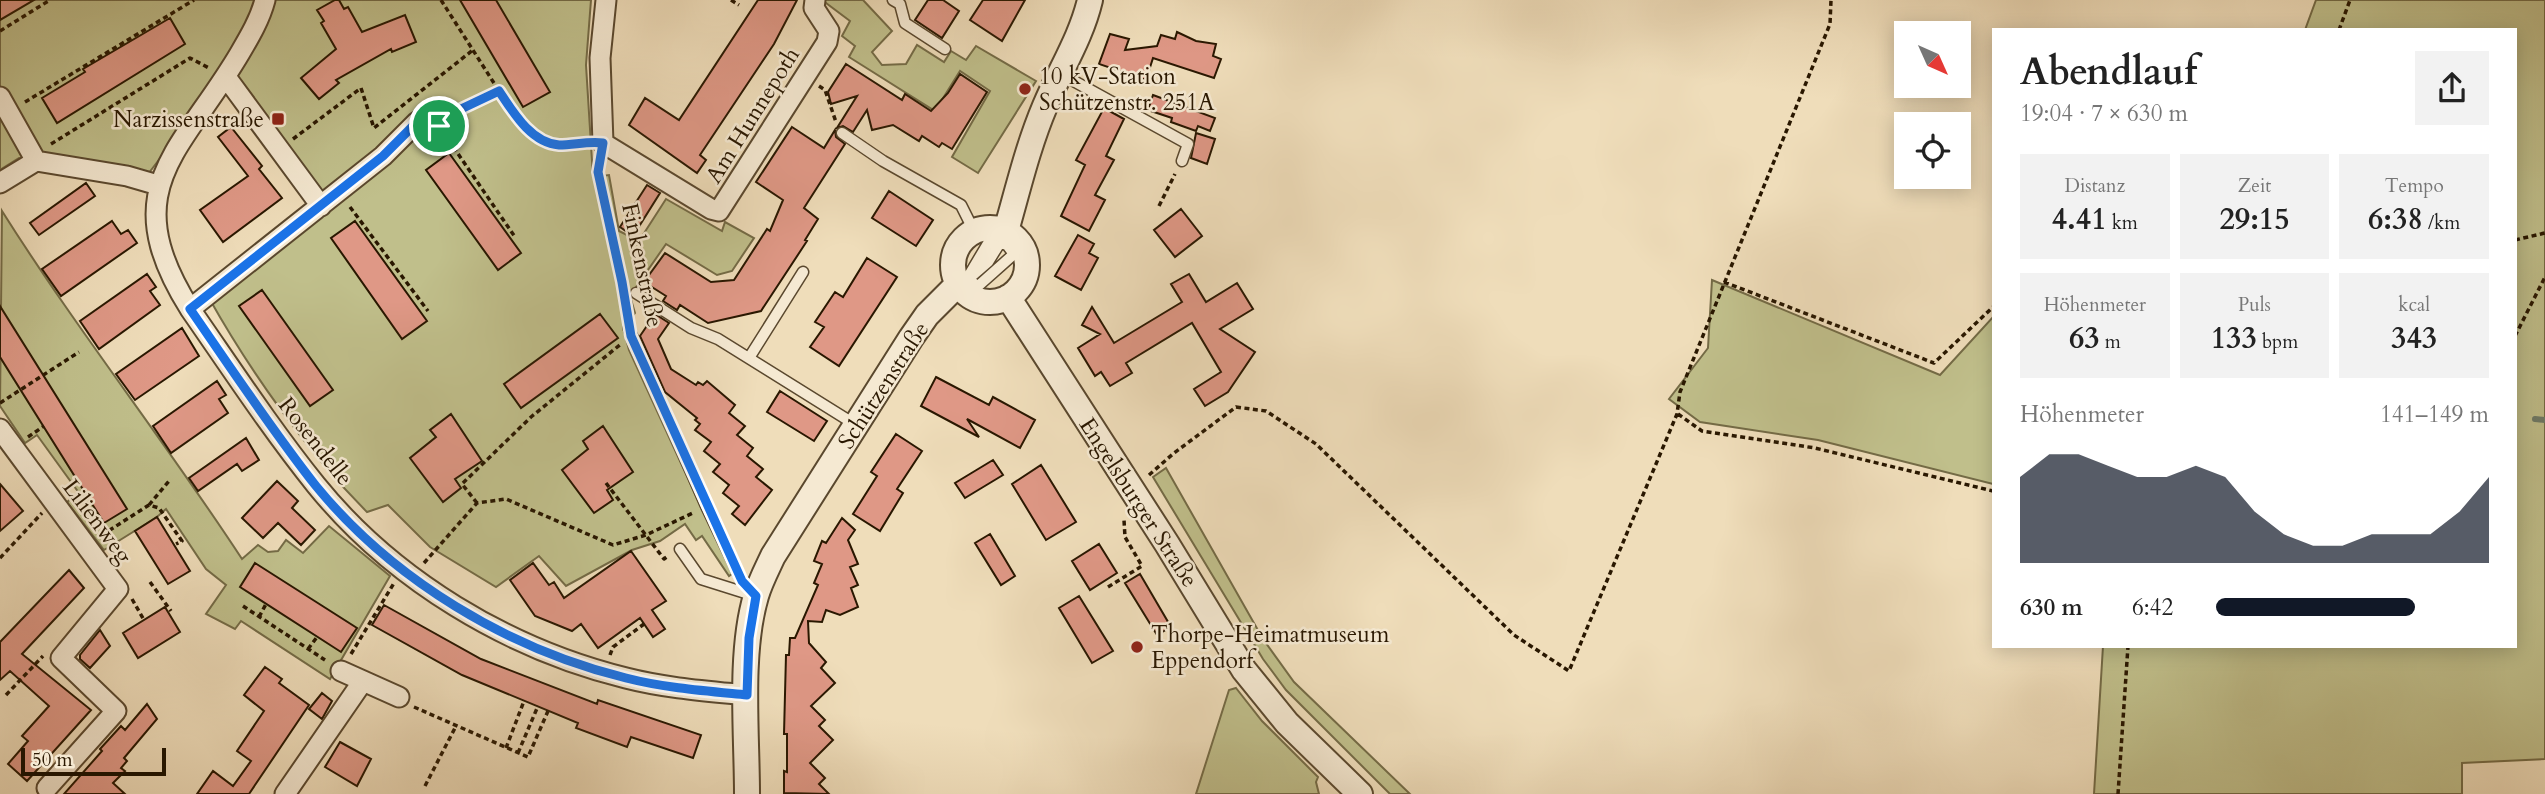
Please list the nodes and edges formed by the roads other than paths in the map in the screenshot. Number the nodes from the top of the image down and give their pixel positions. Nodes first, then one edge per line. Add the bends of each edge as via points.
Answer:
1 (265, 0) edge
2 (606, 0) edge
3 (815, 0) edge
4 (892, 0) edge
5 (1090, 0) edge
6 (945, 49) dead end
7 (1060, 74) junction
8 (226, 77) junction
9 (5, 104) edge
10 (417, 122) road end
11 (842, 133) road end
12 (36, 161) junction
13 (1182, 161) road end
14 (0, 183) edge
15 (158, 185) junction
16 (321, 205) junction
17 (974, 231) junction
18 (1004, 236) junction
19 (803, 272) dead end
20 (964, 282) junction
21 (636, 293) dead end
22 (1007, 297) junction
23 (190, 309) junction
24 (630, 332) road end
25 (749, 358) junction
26 (856, 426) junction
27 (0, 429) edge
28 (680, 549) road end
29 (756, 596) junction
30 (341, 671) road end
31 (363, 681) junction
32 (747, 695) junction
33 (399, 697) road end
34 (44, 791) edge
35 (285, 794) edge
36 (747, 794) edge
37 (1360, 794) edge

1 - 8 street, Rosendelle
2 - 3 street, Am Hunnepoth via 600,58 603,143 719,211 827,42 830,31 814,8
4 - 6 lane via 900,5 905,23
5 - 7 street, Schützenstraße
7 - 13 lane via 1188,144
7 - 18 street, Schützenstraße via 1044,107
8 - 15 street, Rosendelle via 174,149
8 - 16 street
9 - 12 street
10 - 16 street
11 - 17 lane via 961,205
12 - 14 street
12 - 15 street
15 - 23 street, Rosendelle via 155,216 160,247 171,279
16 - 23 street
17 - 18 street via 989,227
17 - 20 street via 957,248 953,260 953,272
18 - 20 lane, Schützenstraße via 988,262
18 - 20 lane via 1014,254 977,287
18 - 22 street via 1022,246 1027,269 1024,280
19 - 25 lane
20 - 22 street via 974,299 985,302
20 - 26 street, Schützenstraße via 919,327
21 - 25 lane, Finkenstraße
22 - 37 street, Engelsburger Straße via 1260,692
23 - 32 street, Rosendelle via 317,486 357,530 407,573 510,636 603,672 658,685
24 - 29 lane, Finkenstraße via 706,506 742,581
25 - 26 lane, Finkenstraße
26 - 29 street, Schützenstraße via 773,556
27 - 34 street, Lilienweg via 118,589 61,657 116,711
28 - 29 lane via 701,579
29 - 32 street, Schützenstraße
30 - 31 street
31 - 33 street
31 - 35 street
32 - 36 street, Schützenstraße

